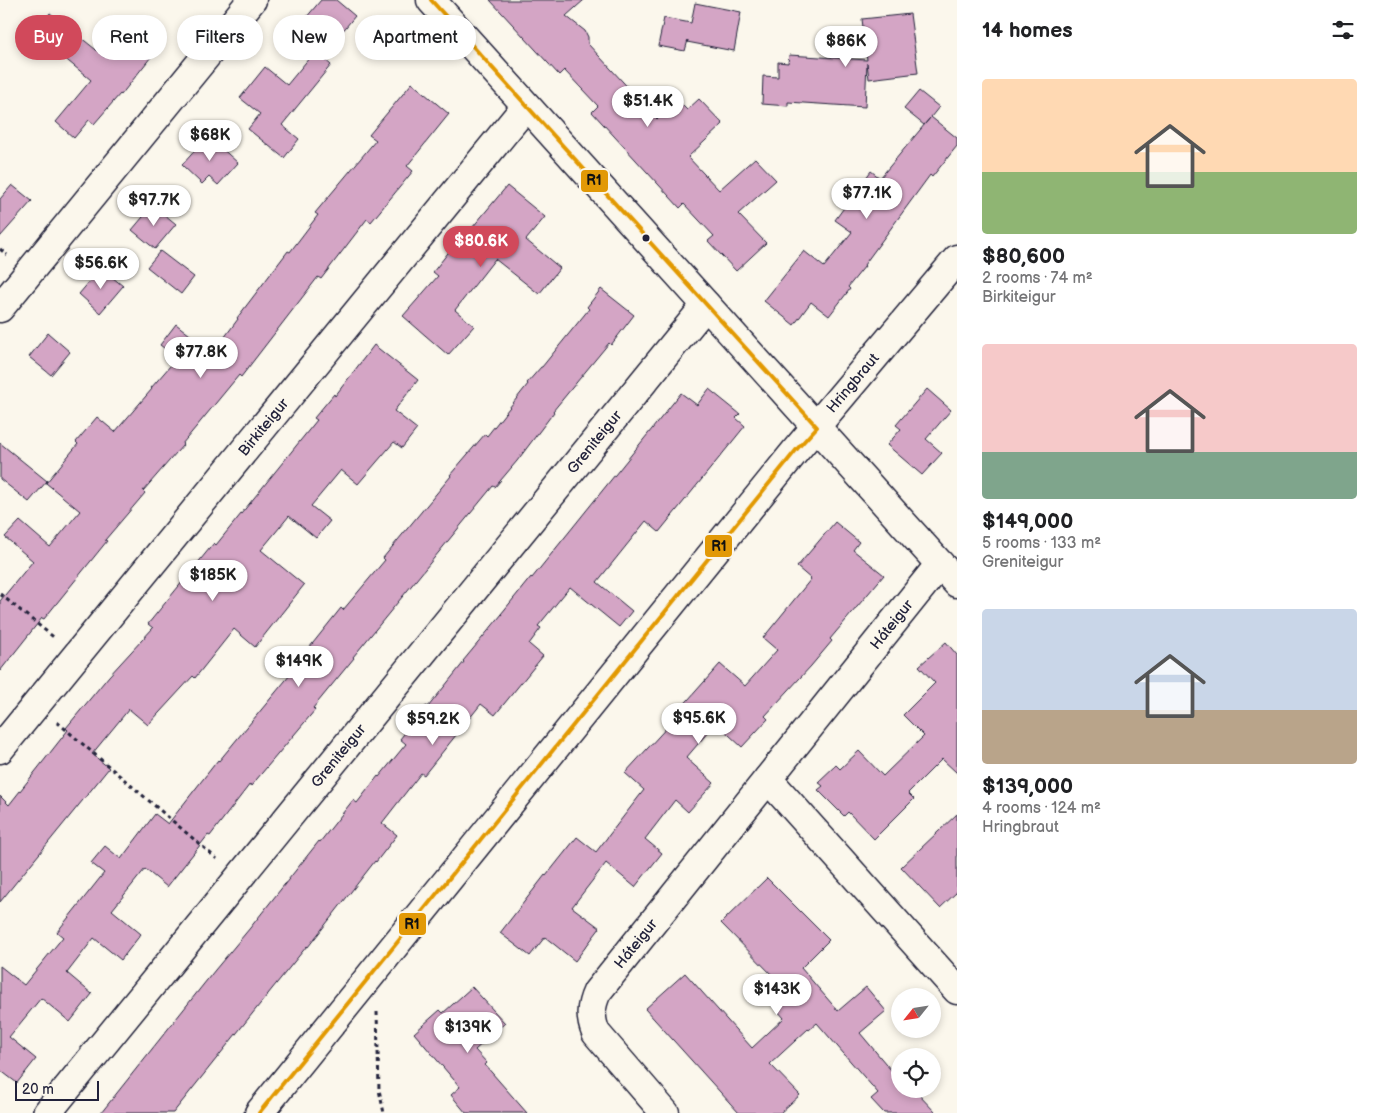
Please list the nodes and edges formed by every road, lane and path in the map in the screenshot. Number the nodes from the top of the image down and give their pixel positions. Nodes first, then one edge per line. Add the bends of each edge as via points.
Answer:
1 (252, 0) edge
2 (431, 0) edge
3 (526, 106) junction
4 (957, 259) edge
5 (706, 305) junction
6 (0, 308) edge
7 (817, 427) junction
8 (949, 574) edge
9 (0, 594) edge
10 (76, 656) junction
11 (36, 705) junction
12 (0, 749) edge
13 (768, 779) junction
14 (239, 877) junction
15 (957, 990) edge
16 (356, 993) junction
17 (47, 1113) edge
18 (259, 1113) edge
19 (384, 1113) edge
20 (666, 1113) edge

1 - 6 street
2 - 3 street
3 - 5 street
3 - 10 street, Birkiteigur
4 - 7 street, Hringbraut
5 - 7 street
5 - 14 street, Greniteigur
7 - 8 street
7 - 16 street, Hringbraut
8 - 13 street, Háteigur
9 - 10 path
10 - 11 street, Birkiteigur
11 - 12 street, Birkiteigur
11 - 14 path
13 - 15 street
13 - 20 street, Háteigur via 597,992 592,1003 592,1024 596,1033
14 - 17 street, Greniteigur
16 - 18 street, Hringbraut
16 - 19 path via 377,1012 379,1090

